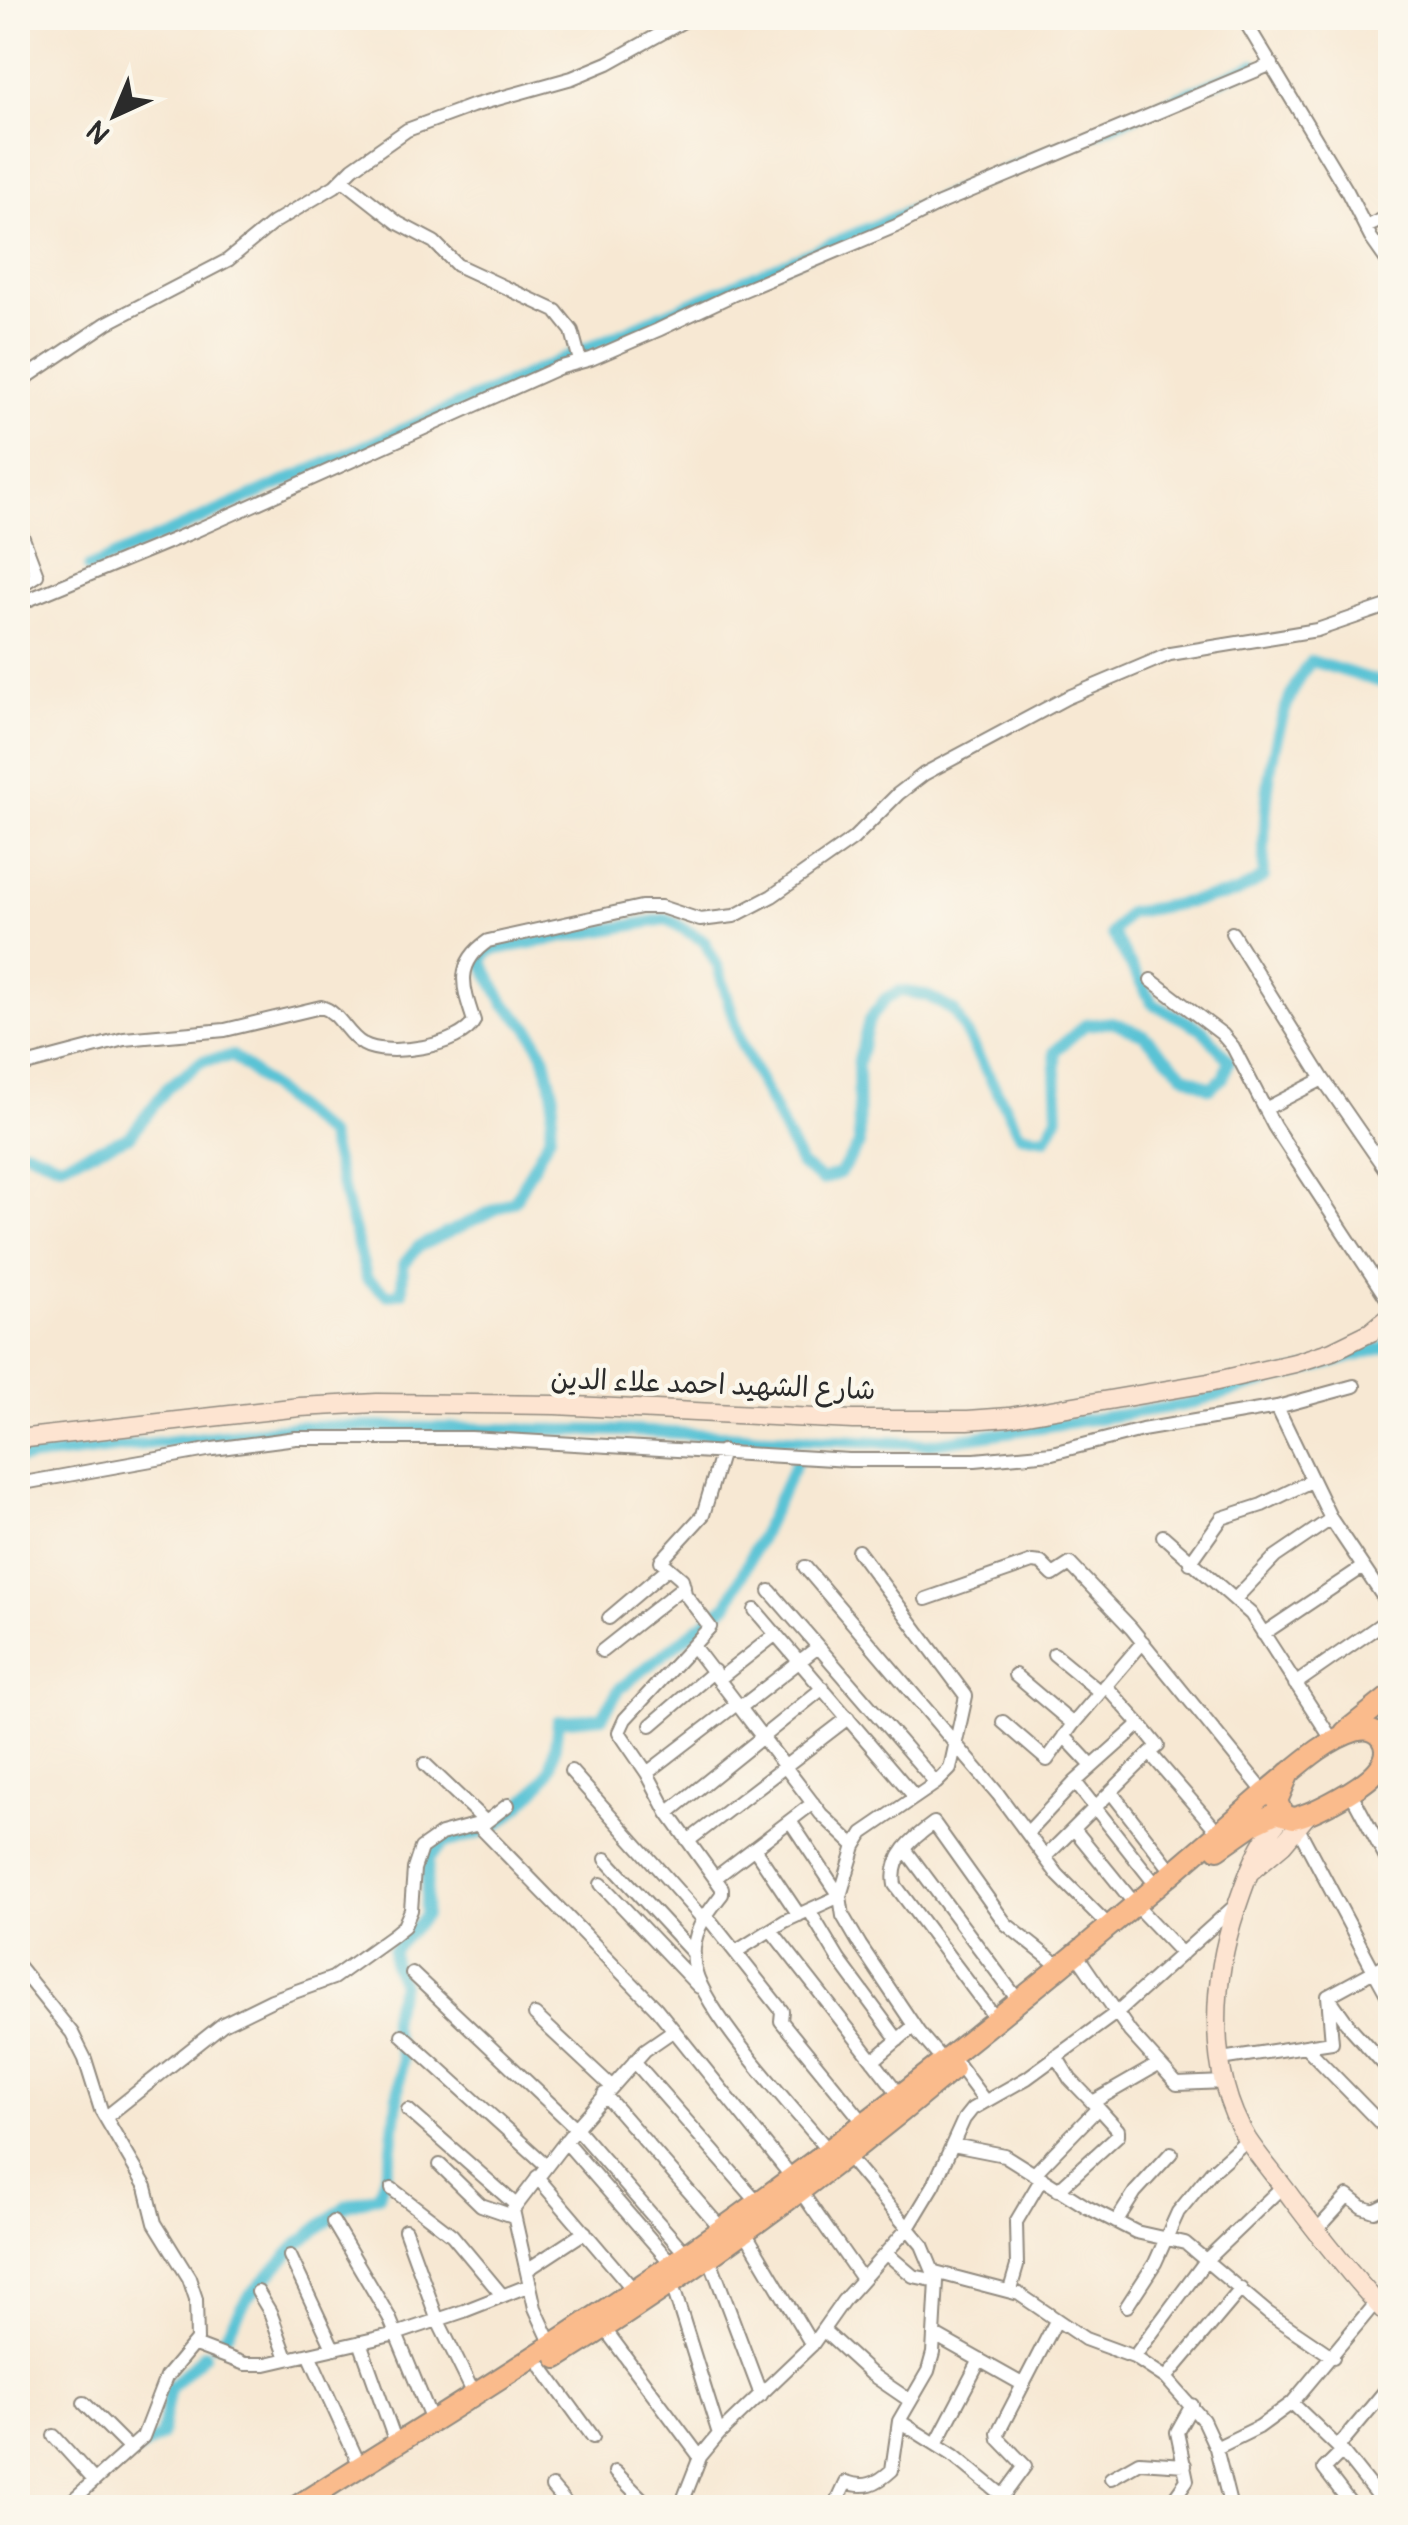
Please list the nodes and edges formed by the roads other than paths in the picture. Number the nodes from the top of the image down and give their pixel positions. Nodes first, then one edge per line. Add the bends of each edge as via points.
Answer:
1 (689, 18) edge
2 (1243, 18) edge
3 (1272, 64) junction
4 (342, 179) junction
5 (1390, 216) edge
6 (1366, 227) junction
7 (1390, 265) edge
8 (578, 354) junction
9 (18, 383) edge
10 (18, 525) edge
11 (18, 587) edge
12 (18, 604) edge
13 (1390, 605) edge
14 (1232, 933) dead end
15 (1151, 980) dead end
16 (18, 1067) edge
17 (1322, 1079) junction
18 (1265, 1109) junction
19 (1390, 1176) edge
20 (1390, 1303) edge
21 (1390, 1316) edge
22 (1354, 1386) dead end
23 (1277, 1407) junction
24 (18, 1439) edge
25 (722, 1451) junction
26 (1311, 1481) junction
27 (18, 1484) edge
28 (1332, 1519) junction
29 (1163, 1536) dead end
30 (858, 1552) dead end
31 (1190, 1562) junction
32 (804, 1567) dead end
33 (1363, 1567) junction
34 (668, 1568) junction
35 (684, 1586) junction
36 (770, 1590) dead end
37 (1236, 1598) junction
38 (926, 1599) dead end
39 (1390, 1607) edge
40 (755, 1610) dead end
41 (609, 1618) dead end
42 (1390, 1618) edge
43 (776, 1634) junction
44 (1263, 1634) junction
45 (1143, 1642) junction
46 (693, 1646) junction
47 (818, 1647) junction
48 (602, 1651) dead end
49 (1054, 1654) dead end
50 (800, 1661) junction
51 (1015, 1674) dead end
52 (716, 1675) junction
53 (1295, 1684) junction
54 (822, 1688) junction
55 (1102, 1689) junction
56 (1390, 1696) edge
57 (739, 1705) junction
58 (848, 1718) junction
59 (1003, 1722) dead end
60 (651, 1724) dead end
61 (1073, 1724) junction
62 (1140, 1724) junction
63 (1385, 1729) edge
64 (763, 1736) junction
65 (1064, 1736) junction
66 (1334, 1740) junction
67 (956, 1746) junction
68 (1150, 1753) junction
69 (425, 1764) dead end
70 (786, 1766) junction
71 (1092, 1766) junction
72 (1386, 1767) edge
73 (571, 1771) dead end
74 (647, 1773) junction
75 (1289, 1773) junction
76 (1076, 1782) junction
77 (936, 1783) junction
78 (1350, 1791) junction
79 (1111, 1792) junction
80 (1264, 1792) junction
81 (915, 1797) junction
82 (813, 1803) junction
83 (508, 1805) dead end
84 (1097, 1806) junction
85 (668, 1813) junction
86 (1292, 1817) junction
87 (790, 1820) junction
88 (482, 1824) junction
89 (1074, 1829) junction
90 (1028, 1832) junction
91 (1219, 1833) junction
92 (688, 1841) junction
93 (854, 1846) junction
94 (754, 1848) junction
95 (905, 1849) junction
96 (1045, 1857) junction
97 (606, 1859) dead end
98 (1390, 1866) edge
99 (715, 1878) junction
100 (1164, 1878) junction
101 (601, 1884) dead end
102 (840, 1896) junction
103 (1238, 1903) junction
104 (1138, 1907) junction
105 (804, 1912) junction
106 (703, 1916) junction
107 (1108, 1925) junction
108 (771, 1930) junction
109 (736, 1951) junction
110 (694, 1954) junction
111 (1182, 1954) junction
112 (1081, 1962) junction
113 (1390, 1962) edge
114 (18, 1966) edge
115 (1059, 1966) junction
116 (1374, 1971) junction
117 (412, 1973) dead end
118 (701, 1988) junction
119 (1328, 1996) junction
120 (1018, 2000) junction
121 (1390, 2000) edge
122 (1116, 2014) junction
123 (535, 2016) dead end
124 (914, 2026) junction
125 (991, 2027) junction
126 (674, 2030) junction
127 (402, 2035) dead end
128 (898, 2040) junction
129 (1305, 2046) junction
130 (1056, 2056) junction
131 (1221, 2059) junction
132 (873, 2061) junction
133 (634, 2062) junction
134 (951, 2063) junction
135 (1159, 2064) junction
136 (1390, 2071) edge
137 (1225, 2082) junction
138 (608, 2090) junction
139 (899, 2094) junction
140 (984, 2100) junction
141 (1095, 2105) junction
142 (408, 2110) dead end
143 (106, 2117) junction
144 (864, 2123) junction
145 (576, 2128) junction
146 (1390, 2133) edge
147 (1248, 2139) junction
148 (565, 2141) junction
149 (953, 2145) junction
150 (837, 2153) junction
151 (1171, 2153) dead end
152 (440, 2165) dead end
153 (541, 2171) junction
154 (1038, 2175) junction
155 (795, 2183) junction
156 (1283, 2186) junction
157 (392, 2190) dead end
158 (1058, 2190) junction
159 (1390, 2203) edge
160 (762, 2207) junction
161 (514, 2210) junction
162 (333, 2222) dead end
163 (1116, 2222) junction
164 (733, 2224) junction
165 (908, 2228) junction
166 (405, 2230) dead end
167 (1316, 2231) junction
168 (585, 2232) junction
169 (1163, 2238) junction
170 (886, 2253) junction
171 (708, 2254) junction
172 (290, 2256) dead end
173 (1208, 2259) junction
174 (676, 2266) junction
175 (527, 2270) junction
176 (936, 2277) junction
177 (862, 2279) junction
178 (530, 2284) junction
179 (1241, 2289) junction
180 (1010, 2290) junction
181 (258, 2292) dead end
182 (502, 2295) junction
183 (639, 2296) junction
184 (1376, 2302) junction
185 (1127, 2306) dead end
186 (1390, 2317) edge
187 (438, 2321) junction
188 (1056, 2321) junction
189 (604, 2328) junction
190 (824, 2330) junction
191 (396, 2334) junction
192 (934, 2335) junction
193 (360, 2342) junction
194 (552, 2345) junction
195 (812, 2345) junction
196 (195, 2346) junction
197 (333, 2348) junction
198 (310, 2354) junction
199 (1134, 2357) junction
200 (1333, 2357) junction
201 (288, 2358) junction
202 (980, 2360) junction
203 (542, 2367) junction
204 (1166, 2378) junction
205 (1022, 2384) junction
206 (1390, 2385) edge
207 (474, 2394) junction
208 (761, 2396) junction
209 (909, 2400) junction
210 (84, 2403) dead end
211 (1292, 2404) junction
212 (1192, 2405) junction
213 (432, 2420) junction
214 (899, 2420) junction
215 (719, 2434) junction
216 (54, 2436) dead end
217 (593, 2437) dead end
218 (396, 2443) junction
219 (936, 2444) junction
220 (129, 2448) junction
221 (1216, 2448) junction
222 (1340, 2449) junction
223 (700, 2457) junction
224 (1185, 2464) junction
225 (360, 2466) junction
226 (615, 2472) dead end
227 (1111, 2478) dead end
228 (93, 2479) junction
229 (552, 2487) dead end
230 (688, 2494) junction
231 (18, 2498) edge
232 (1001, 2502) edge
233 (1385, 2504) edge
234 (27, 2508) edge
235 (64, 2508) edge
236 (294, 2508) edge
237 (318, 2508) edge
238 (570, 2508) edge
239 (651, 2508) edge
240 (680, 2508) edge
241 (698, 2508) edge
242 (834, 2508) edge
243 (1167, 2508) edge
244 (1231, 2508) edge
245 (1354, 2508) edge

1 - 4 street via 572,78 407,130
2 - 3 street
3 - 6 street
3 - 8 street via 658,330
4 - 8 street via 458,265 556,310
4 - 9 street via 228,260 107,323
5 - 6 street
6 - 7 street
8 - 12 street via 197,530
10 - 11 street via 37,575
13 - 16 street via 1318,630 1182,651 1095,685 924,774 852,839 734,916 700,920 641,907 488,941 470,958 464,978 474,1024 445,1040 376,1050 322,1007 224,1030 124,1039
14 - 17 street
15 - 18 street via 1222,1034
17 - 18 street
17 - 19 street
18 - 20 street
21 - 24 main road, شارع الشهيد احمد علاء الدين via 1358,1338 1295,1363 996,1418 853,1420 378,1403
22 - 23 street
23 - 25 street via 1037,1456 849,1460
23 - 26 street
25 - 27 street via 472,1438 296,1438
25 - 34 street via 703,1515 661,1558
26 - 28 street
26 - 31 street via 1222,1518
28 - 33 street
28 - 37 street via 1274,1557
29 - 31 street
30 - 67 street via 966,1696
31 - 37 street
32 - 67 street
33 - 39 street
33 - 44 street
34 - 35 street
34 - 41 street
35 - 46 street via 710,1627
35 - 48 street
36 - 47 street
37 - 44 street
38 - 45 street via 1032,1562 1053,1575 1069,1564
40 - 43 street
42 - 53 street
43 - 50 street
43 - 52 street
44 - 53 street
45 - 55 street
45 - 80 street
46 - 52 street
46 - 74 street via 620,1725
47 - 50 street
47 - 77 street
49 - 55 street
50 - 54 street
50 - 57 street
51 - 61 street
52 - 57 street
52 - 60 street
53 - 66 street
54 - 58 street
54 - 64 street
55 - 61 street
55 - 62 street
56 - 66 main road
57 - 64 street
57 - 74 street
58 - 70 street
58 - 81 street
59 - 65 street via 1047,1760
61 - 65 street
62 - 68 street via 1158,1746
62 - 71 street
63 - 66 main road
63 - 72 main road
64 - 70 street
64 - 85 street
65 - 71 street
66 - 75 main road
67 - 77 street via 950,1770
67 - 90 street
68 - 79 street
68 - 91 street
69 - 88 street
70 - 82 street
70 - 92 street
71 - 76 street
72 - 78 main road
73 - 106 street
74 - 85 street
75 - 80 main road
75 - 86 main road via 1277,1796
76 - 84 street
76 - 90 street
77 - 81 street
78 - 86 main road
78 - 98 street
79 - 84 street
79 - 100 street
80 - 91 main road
81 - 93 street
82 - 87 street
82 - 93 street
83 - 88 street
84 - 89 street
84 - 100 street
85 - 92 street
86 - 103 main road via 1263,1841
86 - 104 main road via 1248,1827
86 - 116 street
87 - 94 street
87 - 102 street
88 - 126 street
88 - 143 street via 441,1834 422,1848 411,1910 393,1935 333,1978 223,2024
89 - 96 street
89 - 104 street
90 - 96 street
91 - 100 main road
92 - 99 street
93 - 102 street
94 - 99 street
94 - 105 street
95 - 115 street via 934,1822 1006,1924
95 - 120 street
95 - 125 street via 896,1864 896,1885
96 - 107 street
97 - 110 street
99 - 106 street via 722,1894
100 - 104 main road
101 - 118 street
102 - 105 street
102 - 124 street via 844,1916
103 - 111 street
103 - 131 main road via 1216,2004
104 - 107 main road
104 - 111 street
104 - 112 main road
105 - 108 street
105 - 128 street
106 - 109 street
106 - 110 street
107 - 115 main road
108 - 109 street
108 - 132 street
109 - 144 street via 782,2011 781,2021
110 - 118 street
111 - 122 street
112 - 122 street
112 - 125 main road
113 - 116 street
114 - 143 street via 72,2033
115 - 120 main road
116 - 119 street
116 - 121 street
117 - 145 street
118 - 150 street
119 - 129 street via 1332,2042
119 - 136 street
120 - 125 main road
122 - 130 street
122 - 135 street
123 - 138 street
124 - 128 street
124 - 134 street
125 - 134 main road
126 - 133 street
126 - 155 street
127 - 153 street
128 - 132 street
129 - 131 street
129 - 146 street
130 - 140 street
130 - 141 street
131 - 137 main road
132 - 139 street
133 - 138 street
133 - 160 street
134 - 139 main road
134 - 140 street
134 - 150 main road
135 - 137 street via 1177,2084
135 - 141 street
137 - 147 main road
138 - 145 street
138 - 164 street
139 - 144 main road
140 - 149 street via 964,2119
141 - 154 street
141 - 158 street via 1119,2133
142 - 161 street
143 - 196 street via 146,2188 155,2223 189,2278 196,2300
144 - 150 main road
145 - 148 street
145 - 174 street
147 - 156 main road
147 - 169 street via 1192,2194
148 - 153 street
148 - 174 street
149 - 154 street via 1004,2155
149 - 165 street
150 - 155 main road
150 - 165 street
151 - 163 street
152 - 161 street via 481,2204
153 - 161 street
153 - 168 street
154 - 158 street
154 - 180 street via 1016,2222
155 - 160 main road
155 - 177 street
156 - 167 main road
156 - 173 street
157 - 182 street via 452,2235
158 - 163 street
159 - 167 street via 1374,2211 1348,2196
160 - 164 main road
161 - 175 street
162 - 191 street
163 - 169 street
164 - 171 main road
164 - 174 main road
164 - 195 street
165 - 170 street
165 - 176 street
166 - 187 street
167 - 184 main road
168 - 175 street
168 - 183 street
169 - 173 street via 1185,2242
169 - 185 street
170 - 176 street via 913,2276
170 - 177 street
171 - 174 main road
171 - 208 street
172 - 197 street
173 - 179 street
173 - 199 street
174 - 183 main road
174 - 215 street
175 - 178 street
176 - 180 street
176 - 192 street
177 - 190 street
178 - 182 street
178 - 194 street
179 - 200 street
179 - 204 street
180 - 188 street
181 - 201 street
182 - 187 street
183 - 189 main road
183 - 194 main road
184 - 186 main road
184 - 200 street
187 - 191 street
187 - 207 street
188 - 199 street
188 - 205 street
189 - 203 main road
189 - 223 street
190 - 195 street
190 - 209 street
191 - 193 street
191 - 213 street
192 - 202 street
192 - 209 street via 928,2371
193 - 197 street
193 - 218 street
194 - 207 main road
195 - 208 street
196 - 201 street via 245,2364
196 - 220 street via 166,2377 148,2428
197 - 198 street
198 - 201 street
198 - 225 street
199 - 204 street
200 - 211 street
202 - 205 street
202 - 219 street
203 - 217 street
203 - 237 main road
204 - 212 street
205 - 232 street via 998,2437 1024,2468
206 - 222 street
207 - 213 main road
208 - 215 street
209 - 214 street
210 - 220 street
211 - 221 street
211 - 222 street
212 - 221 street
212 - 224 street via 1177,2432
213 - 218 main road
214 - 219 street
214 - 242 street via 892,2470 874,2484 846,2482
215 - 223 street
216 - 228 street
218 - 225 main road
219 - 232 street
220 - 228 street
221 - 244 street
222 - 233 street
222 - 245 street via 1324,2469
223 - 230 street
224 - 227 street via 1139,2462
224 - 243 street via 1186,2480
225 - 236 main road
226 - 239 street
228 - 235 street
229 - 238 street
230 - 240 street
230 - 241 street
231 - 234 street

